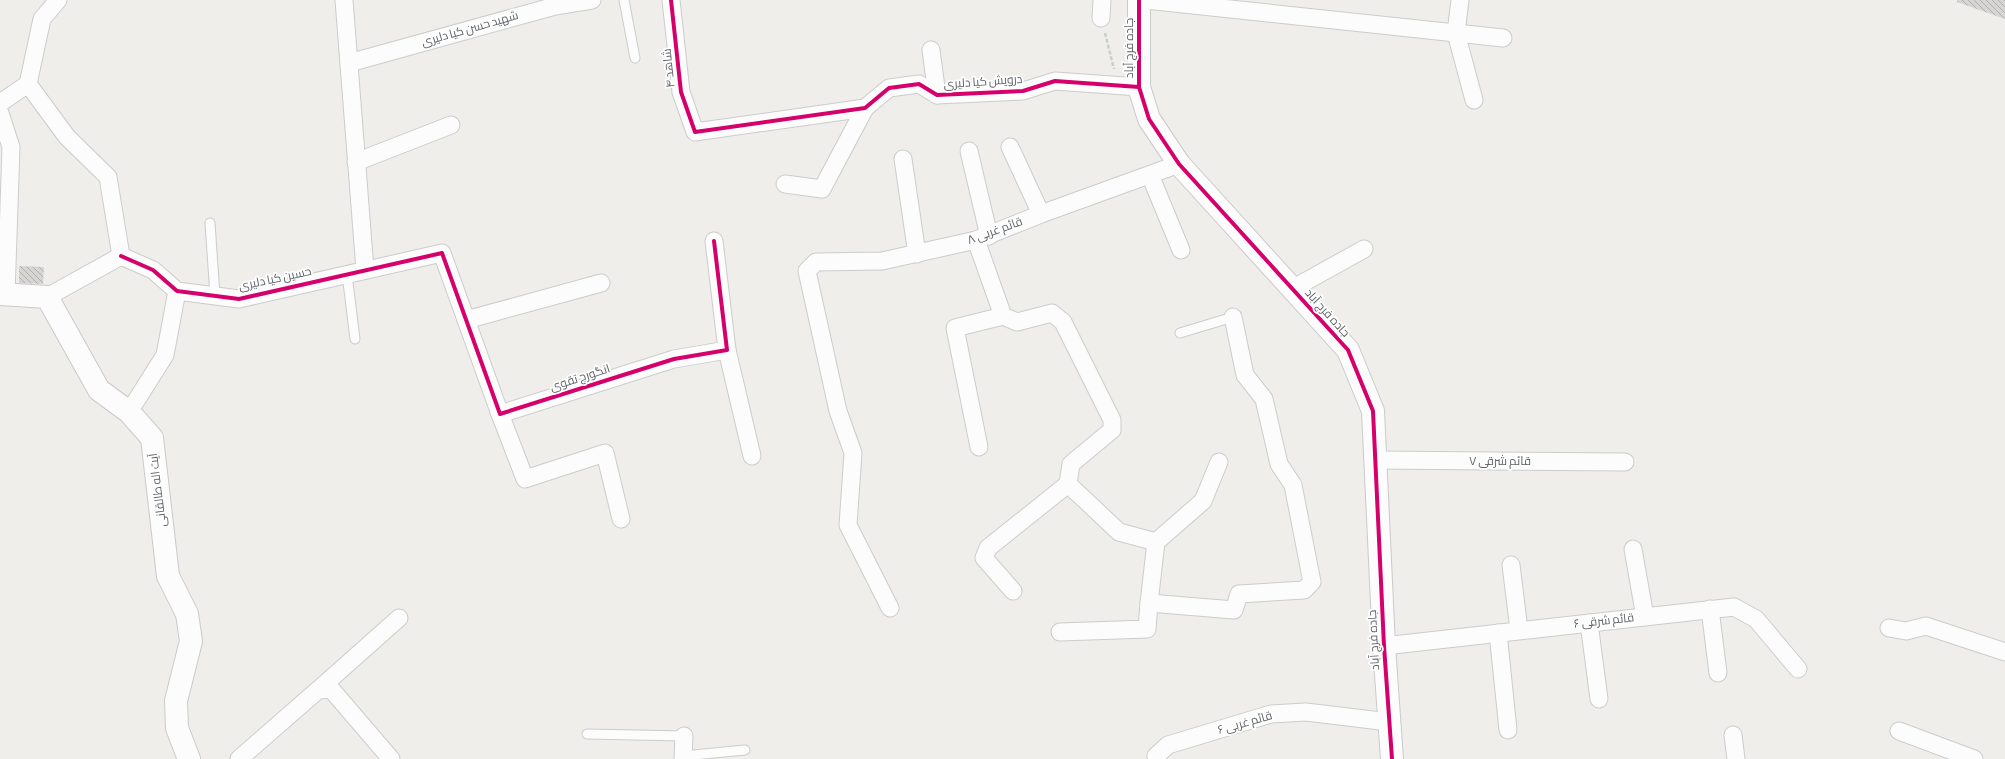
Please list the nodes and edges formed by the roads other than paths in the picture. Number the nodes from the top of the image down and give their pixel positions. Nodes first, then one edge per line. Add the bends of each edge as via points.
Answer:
1 (58, 0) edge
2 (344, 0) edge
3 (592, 0) edge
4 (624, 0) edge
5 (672, 0) edge
6 (1102, 0) edge
7 (1139, 0) edge
8 (1146, 0) edge
9 (1460, 0) edge
10 (1102, 18) road end
11 (1456, 33) junction
12 (1502, 38) dead end
13 (931, 50) dead end
14 (636, 58) dead end
15 (349, 63) junction
16 (28, 84) junction
17 (1139, 87) junction
18 (937, 95) junction
19 (1474, 100) dead end
20 (0, 103) edge
21 (865, 108) junction
22 (0, 113) edge
23 (451, 126) dead end
24 (1010, 147) dead end
25 (969, 152) dead end
26 (903, 159) dead end
27 (356, 162) junction
28 (1179, 164) junction
29 (1150, 175) junction
30 (785, 184) dead end
31 (1041, 214) junction
32 (210, 222) dead end
33 (982, 238) junction
34 (714, 242) dead end
35 (1364, 249) dead end
36 (1181, 250) dead end
37 (917, 254) junction
38 (121, 256) junction
39 (365, 270) junction
40 (347, 274) junction
41 (602, 283) dead end
42 (1292, 289) junction
43 (177, 292) junction
44 (3, 295) edge
45 (215, 296) junction
46 (47, 297) junction
47 (1003, 316) junction
48 (1233, 317) joint
49 (466, 320) junction
50 (1180, 333) dead end
51 (355, 339) dead end
52 (727, 350) junction
53 (129, 412) junction
54 (500, 414) junction
55 (979, 448) dead end
56 (752, 456) dead end
57 (1375, 460) junction
58 (1219, 462) dead end
59 (1626, 462) dead end
60 (1068, 484) junction
61 (621, 519) dead end
62 (1156, 542) junction
63 (1633, 549) dead end
64 (1511, 565) dead end
65 (1013, 591) dead end
66 (1149, 603) junction
67 (890, 608) dead end
68 (1710, 609) junction
69 (1645, 617) junction
70 (399, 618) dead end
71 (1589, 623) junction
72 (1889, 628) dead end
73 (1519, 630) junction
74 (1060, 632) dead end
75 (1498, 633) junction
76 (1384, 646) junction
77 (2005, 652) edge
78 (1798, 669) dead end
79 (1718, 673) dead end
80 (318, 690) junction
81 (1599, 699) dead end
82 (1389, 722) junction
83 (1508, 730) dead end
84 (1900, 731) dead end
85 (587, 734) dead end
86 (1733, 735) dead end
87 (684, 736) joint
88 (745, 750) dead end
89 (683, 758) edge
90 (189, 759) edge
91 (239, 759) edge
92 (391, 759) edge
93 (1157, 759) edge
94 (1392, 759) edge
95 (1736, 759) edge
96 (1974, 759) edge

1 - 16 street via 42,19
2 - 15 street
3 - 15 street, شهید حسن کیا دلیری via 555,6
4 - 14 lane
5 - 21 street, شاهد ۴ via 681,92 695,132
6 - 10 street
7 - 17 street, جاده فرج آباد
8 - 11 street
9 - 11 street
11 - 12 street
11 - 19 street
13 - 18 street
15 - 27 street
16 - 20 street
16 - 38 street via 66,137 108,177
17 - 18 street, درویش کیا دلیری via 1055,81 1023,91
17 - 28 street, جاده فرج آباد via 1149,119
18 - 21 street, درویش کیا دلیری via 919,84 890,88
21 - 30 street via 822,189
22 - 44 street via 11,147
23 - 27 street
24 - 31 street
25 - 33 street
26 - 37 street
27 - 39 street
28 - 29 street, قائم غربی ۸
28 - 42 street, جاده فرج آباد
29 - 31 street, قائم غربی ۸
29 - 36 street
31 - 33 street, قائم غربی ۸
32 - 45 lane
33 - 37 street, قائم غربی ۸
33 - 47 street
34 - 52 street
35 - 42 street
37 - 67 street, قائم غربی ۸ via 882,261 816,262 807,271 838,411 853,453 848,526
38 - 43 street via 153,270
38 - 46 street
39 - 40 street, حسین کیا دلیری
39 - 49 street, حسین کیا دلیری via 442,253
40 - 45 street, حسین کیا دلیری via 239,299
40 - 51 lane
41 - 49 street
42 - 57 street, جاده فرج آباد via 1348,350 1373,411
43 - 45 street, حسین کیا دلیری
43 - 53 street via 165,355
44 - 46 street
46 - 53 street, آیت اله طالقانی via 99,390
47 - 55 street via 955,328
47 - 60 street via 1017,322 1052,313 1063,322 1112,420 1112,430 1071,464
48 - 50 lane
48 - 66 street via 1244,375 1264,399 1279,464 1292,485 1312,582 1304,590 1238,594 1234,610
49 - 54 street
52 - 54 street, انگورج تقوی via 674,359
52 - 56 street
53 - 90 street, آیت اله طالقانی via 152,438 168,576 187,614 191,641 176,701 177,728
54 - 61 street via 525,479 605,453
57 - 59 street, قائم شرقی ۷
57 - 76 street, جاده فرج آباد
58 - 62 street via 1204,501
60 - 62 street via 1119,532
60 - 65 street via 988,548 984,558
62 - 66 street
63 - 69 street
64 - 73 street
66 - 74 street via 1147,629
68 - 69 street, قائم شرقی ۶
68 - 78 street, قائم شرقی ۶ via 1734,607 1756,619
68 - 79 street
69 - 71 street, قائم شرقی ۶
70 - 80 street
71 - 73 street, قائم شرقی ۶
71 - 81 street
72 - 77 street via 1906,631 1926,626
73 - 75 street, قائم شرقی ۶
75 - 76 street, قائم شرقی ۶
75 - 83 street
76 - 82 street, جاده فرج آباد
80 - 91 street
80 - 92 street via 331,689
82 - 93 street, قائم غربی ۶ via 1306,712 1271,714 1168,745 1156,756
82 - 94 street, جاده فرج آباد
84 - 96 street
85 - 87 lane
86 - 95 street
87 - 89 street
88 - 89 lane

